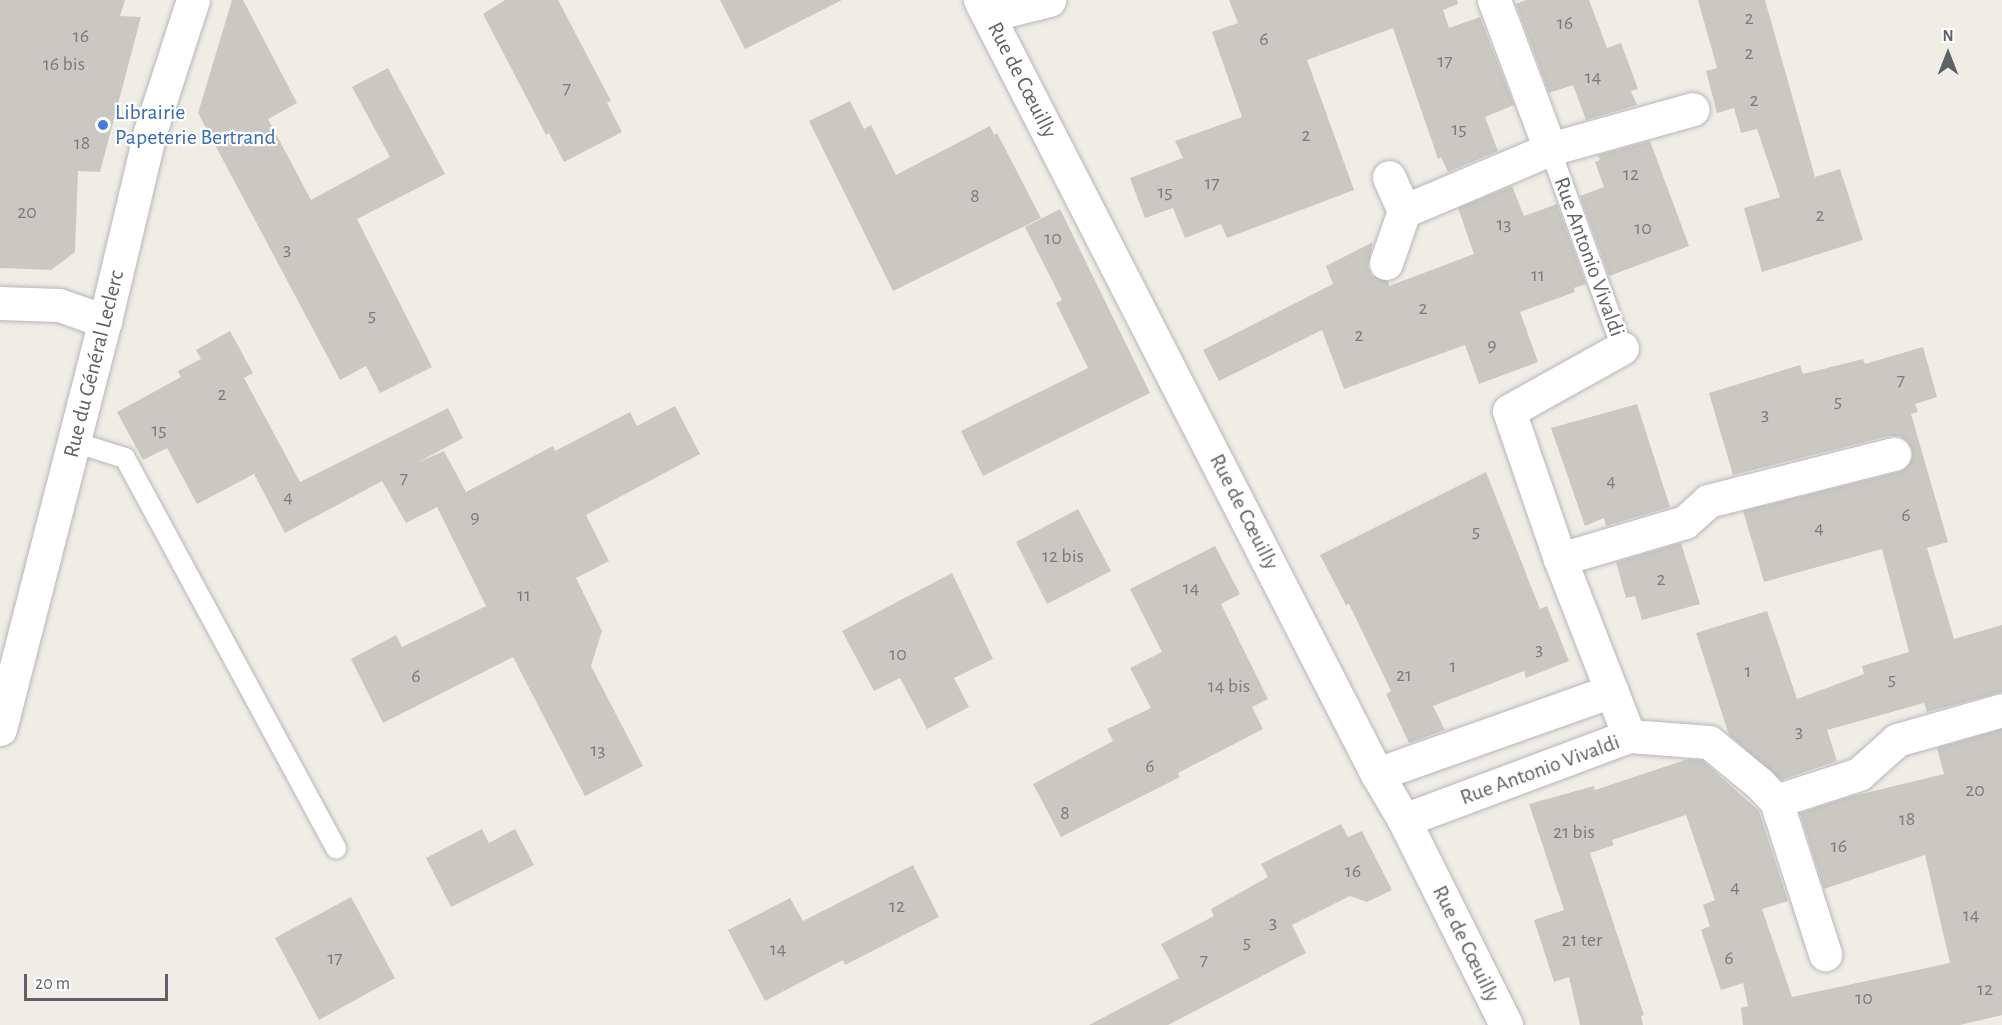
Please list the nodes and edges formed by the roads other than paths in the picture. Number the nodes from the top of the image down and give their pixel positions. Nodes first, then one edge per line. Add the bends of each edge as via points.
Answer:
1 (193, 0) edge
2 (1049, 0) edge
3 (1494, 0) edge
4 (985, 7) edge
5 (1693, 109) dead end
6 (1550, 150) junction
7 (1389, 177) dead end
8 (1404, 211) junction
9 (1386, 262) dead end
10 (0, 303) edge
11 (105, 321) junction
12 (1622, 348) joint
13 (74, 442) junction
14 (1894, 454) dead end
15 (1560, 559) junction
16 (1612, 692) junction
17 (2002, 710) edge
18 (0, 729) edge
19 (1629, 736) junction
20 (1377, 774) junction
21 (1776, 801) junction
22 (1404, 820) junction
23 (336, 849) dead end
24 (1825, 954) dead end
25 (1506, 1025) edge

1 - 11 street, Rue du Général Leclerc via 150,132
2 - 4 street
3 - 6 street, Rue Antonio Vivaldi
4 - 20 street, Rue de Cœuilly
5 - 6 street
6 - 8 street
6 - 12 lane, Rue Antonio Vivaldi
7 - 8 street
8 - 9 street
10 - 11 street via 59,305
11 - 13 street, Rue du Général Leclerc
12 - 15 street, Rue Antonio Vivaldi via 1509,411
13 - 18 street, Rue du Général Leclerc
13 - 23 lane via 125,458
14 - 15 street via 1708,501 1685,522
15 - 16 street, Rue Antonio Vivaldi
16 - 19 street, Rue Antonio Vivaldi
16 - 20 street
17 - 21 street via 1897,740 1859,774
19 - 21 street via 1709,742
19 - 22 street, Rue Antonio Vivaldi
20 - 22 street, Rue de Cœuilly
21 - 24 street
22 - 25 street, Rue de Cœuilly

